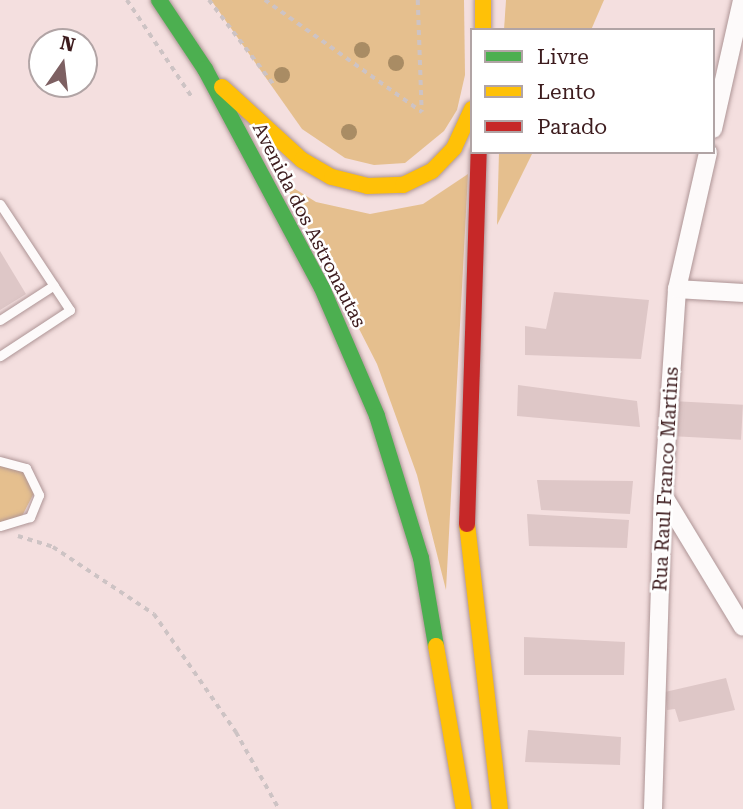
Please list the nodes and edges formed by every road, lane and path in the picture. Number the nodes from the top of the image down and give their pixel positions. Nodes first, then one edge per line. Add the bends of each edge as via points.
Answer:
1 (127, 0) edge
2 (159, 0) edge
3 (209, 0) edge
4 (265, 0) edge
5 (418, 0) edge
6 (484, 0) edge
7 (742, 0) edge
8 (482, 28) edge
9 (205, 69) junction
10 (274, 85) dead end
11 (199, 107) dead end
12 (470, 113) edge
13 (715, 120) edge
14 (479, 154) edge
15 (708, 154) edge
16 (0, 204) edge
17 (54, 285) junction
18 (677, 289) junction
19 (743, 293) edge
20 (0, 320) edge
21 (0, 356) edge
22 (0, 461) edge
23 (663, 495) junction
24 (4, 527) edge
25 (743, 627) edge
26 (279, 809) edge
27 (464, 809) edge
28 (500, 809) edge
29 (653, 809) edge

1 - 11 path
2 - 9 main road, Avenida dos Astronautas
3 - 10 path
4 - 5 path via 422,112
6 - 8 main road
7 - 13 street
9 - 12 main road via 302,160 332,177 367,186 403,186 432,171 454,148
9 - 27 main road, Avenida dos Astronautas via 322,288 377,416 421,558
14 - 28 main road via 466,542
15 - 18 street, Rua Raul Franco Martins
16 - 17 lane
17 - 20 lane
17 - 21 lane via 70,310
18 - 19 street
18 - 23 street, Rua Raul Franco Martins
22 - 24 lane via 26,468 38,488 30,517
23 - 25 street
23 - 29 street, Rua Raul Franco Martins
24 - 26 path via 19,538 66,554 153,614 236,732

